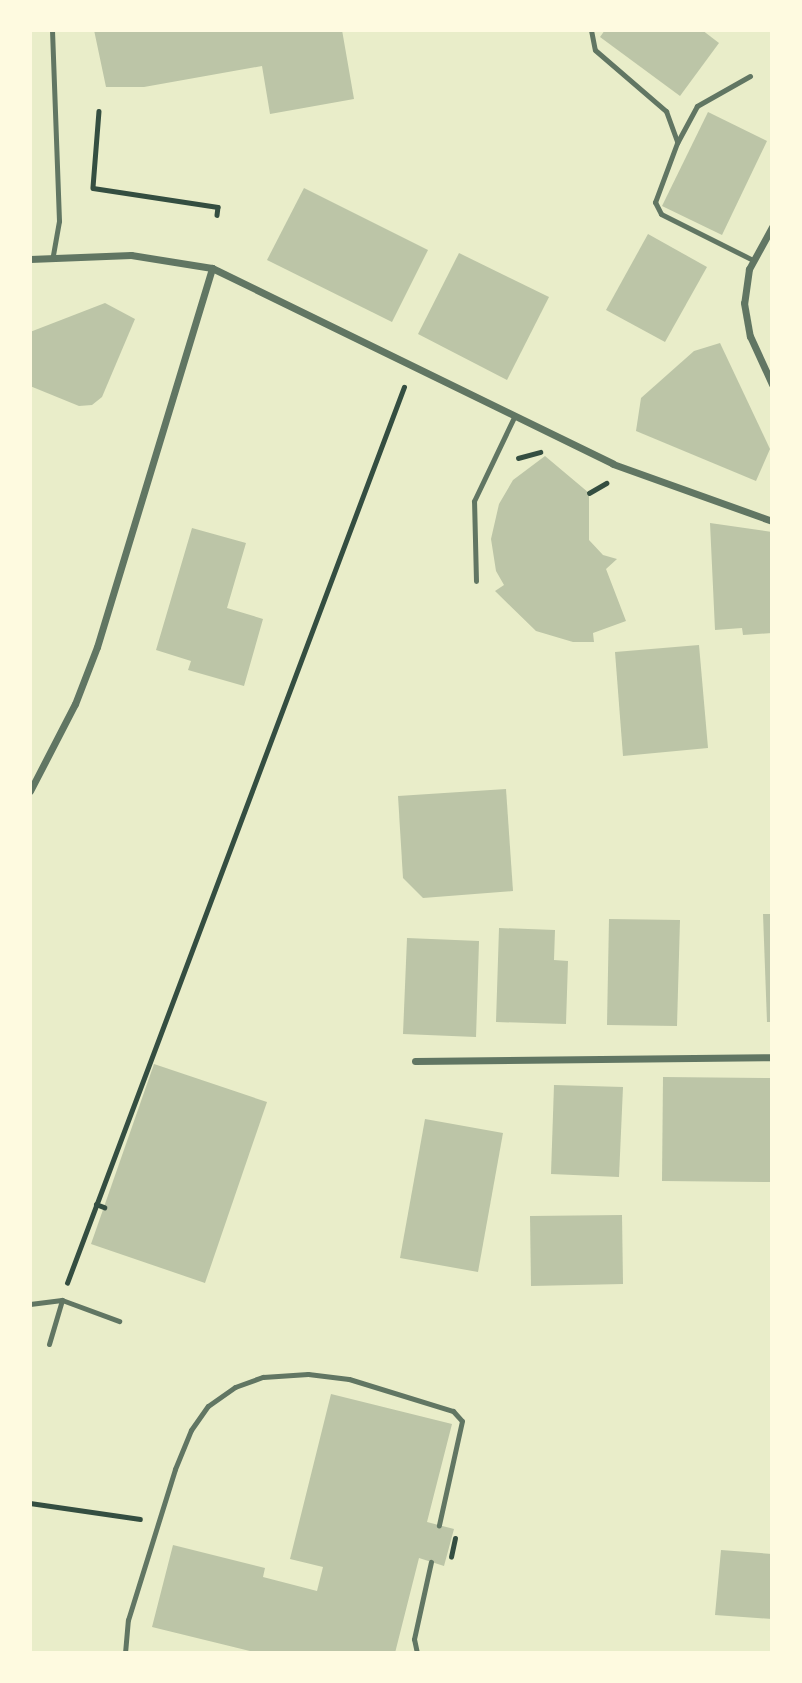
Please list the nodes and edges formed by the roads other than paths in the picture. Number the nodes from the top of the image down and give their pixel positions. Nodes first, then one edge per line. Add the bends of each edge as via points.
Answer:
1 (52, 30) edge
2 (591, 30) edge
3 (750, 76) dead end
4 (677, 143) junction
5 (772, 227) edge
6 (53, 256) junction
7 (30, 259) edge
8 (753, 260) junction
9 (212, 268) junction
10 (772, 384) edge
11 (514, 416) junction
12 (772, 521) edge
13 (476, 581) dead end
14 (30, 791) edge
15 (772, 1057) edge
16 (415, 1061) dead end
17 (62, 1300) junction
18 (30, 1304) edge
19 (119, 1321) dead end
20 (49, 1344) dead end
21 (439, 1525) dead end
22 (431, 1562) dead end
23 (125, 1653) edge
24 (416, 1653) edge

1 - 6 lane via 59,221
2 - 4 lane via 595,50 666,111
3 - 4 lane via 697,106
4 - 8 lane via 655,195 656,210
5 - 8 street
6 - 7 street
6 - 9 street via 146,256
8 - 10 street via 744,290 746,322
9 - 11 street
9 - 14 street via 97,647 75,704
11 - 12 street via 630,472
11 - 13 lane via 473,511
15 - 16 street
17 - 18 lane
17 - 19 lane
17 - 20 lane
21 - 23 lane via 462,1421 458,1415 349,1379 308,1374 263,1377 235,1387 208,1406 191,1430 157,1521 128,1620
22 - 24 lane via 414,1639

